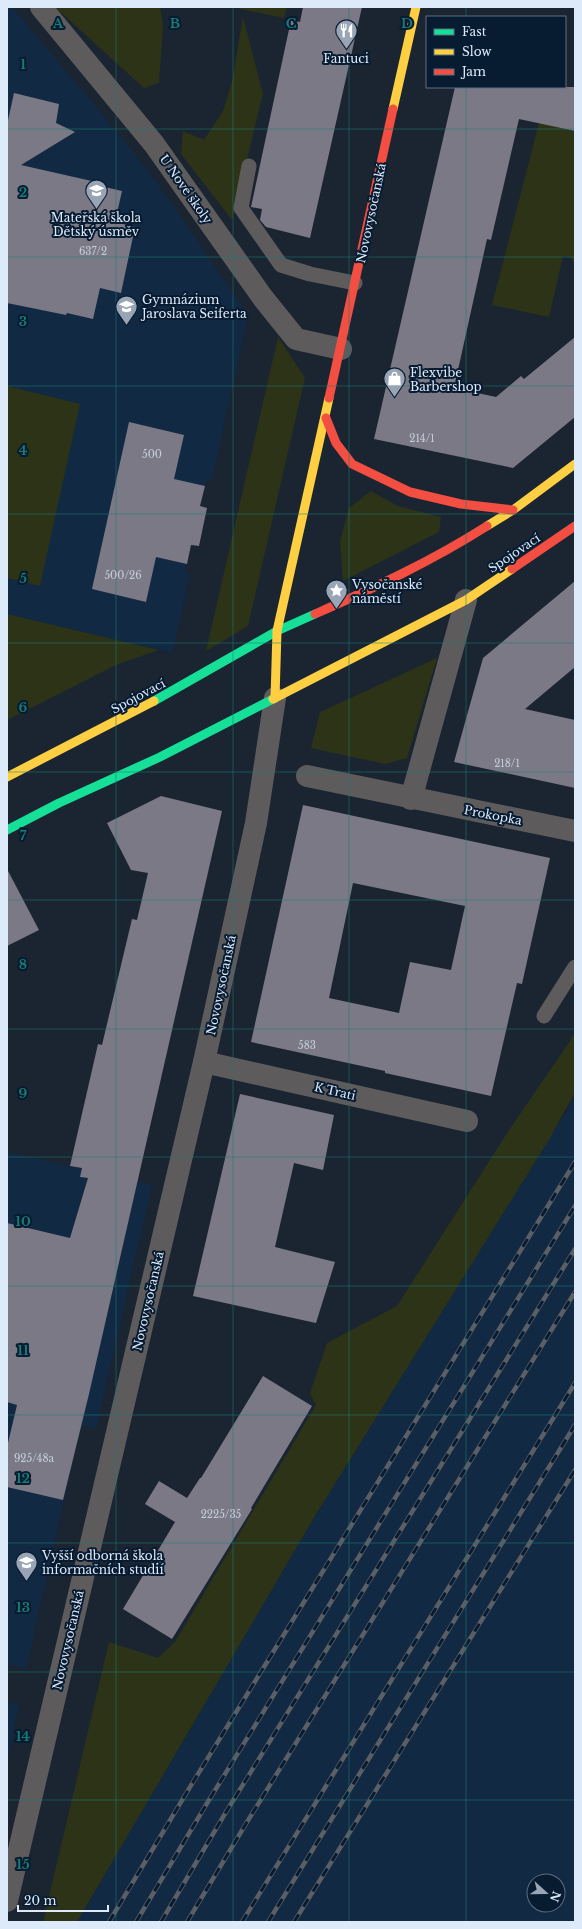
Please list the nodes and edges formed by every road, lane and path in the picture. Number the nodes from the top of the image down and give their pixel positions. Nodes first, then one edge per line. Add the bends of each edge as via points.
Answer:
1 (41, 7) edge
2 (416, 7) edge
3 (249, 166) dead end
4 (355, 283) junction
5 (341, 349) junction
6 (326, 418) junction
7 (575, 464) edge
8 (513, 510) junction
9 (575, 526) edge
10 (466, 600) junction
11 (277, 631) junction
12 (275, 698) junction
13 (307, 776) dead end
14 (7, 777) edge
15 (411, 799) junction
16 (7, 830) edge
17 (575, 831) edge
18 (575, 967) edge
19 (544, 1016) dead end
20 (204, 1062) junction
21 (467, 1121) dead end
22 (7, 1901) edge

1 - 5 street, U Nové školy via 154,144 263,298 296,339
2 - 4 main road, Novovysočanská
3 - 4 lane via 240,208 281,265
4 - 5 main road, Novovysočanská
5 - 6 main road, Novovysočanská
6 - 8 main road via 336,443 352,464 410,492 461,504
6 - 11 main road
7 - 8 main road
8 - 11 main road via 449,550 367,591
9 - 10 main road, Spojovací
10 - 12 main road
10 - 15 street
11 - 12 main road
11 - 14 main road, Spojovací via 169,693
12 - 16 main road via 160,757
12 - 20 street, Novovysočanská via 256,823
13 - 15 street
15 - 17 street, Prokopka
18 - 19 lane
20 - 21 street, K Trati
20 - 22 street, Novovysočanská

